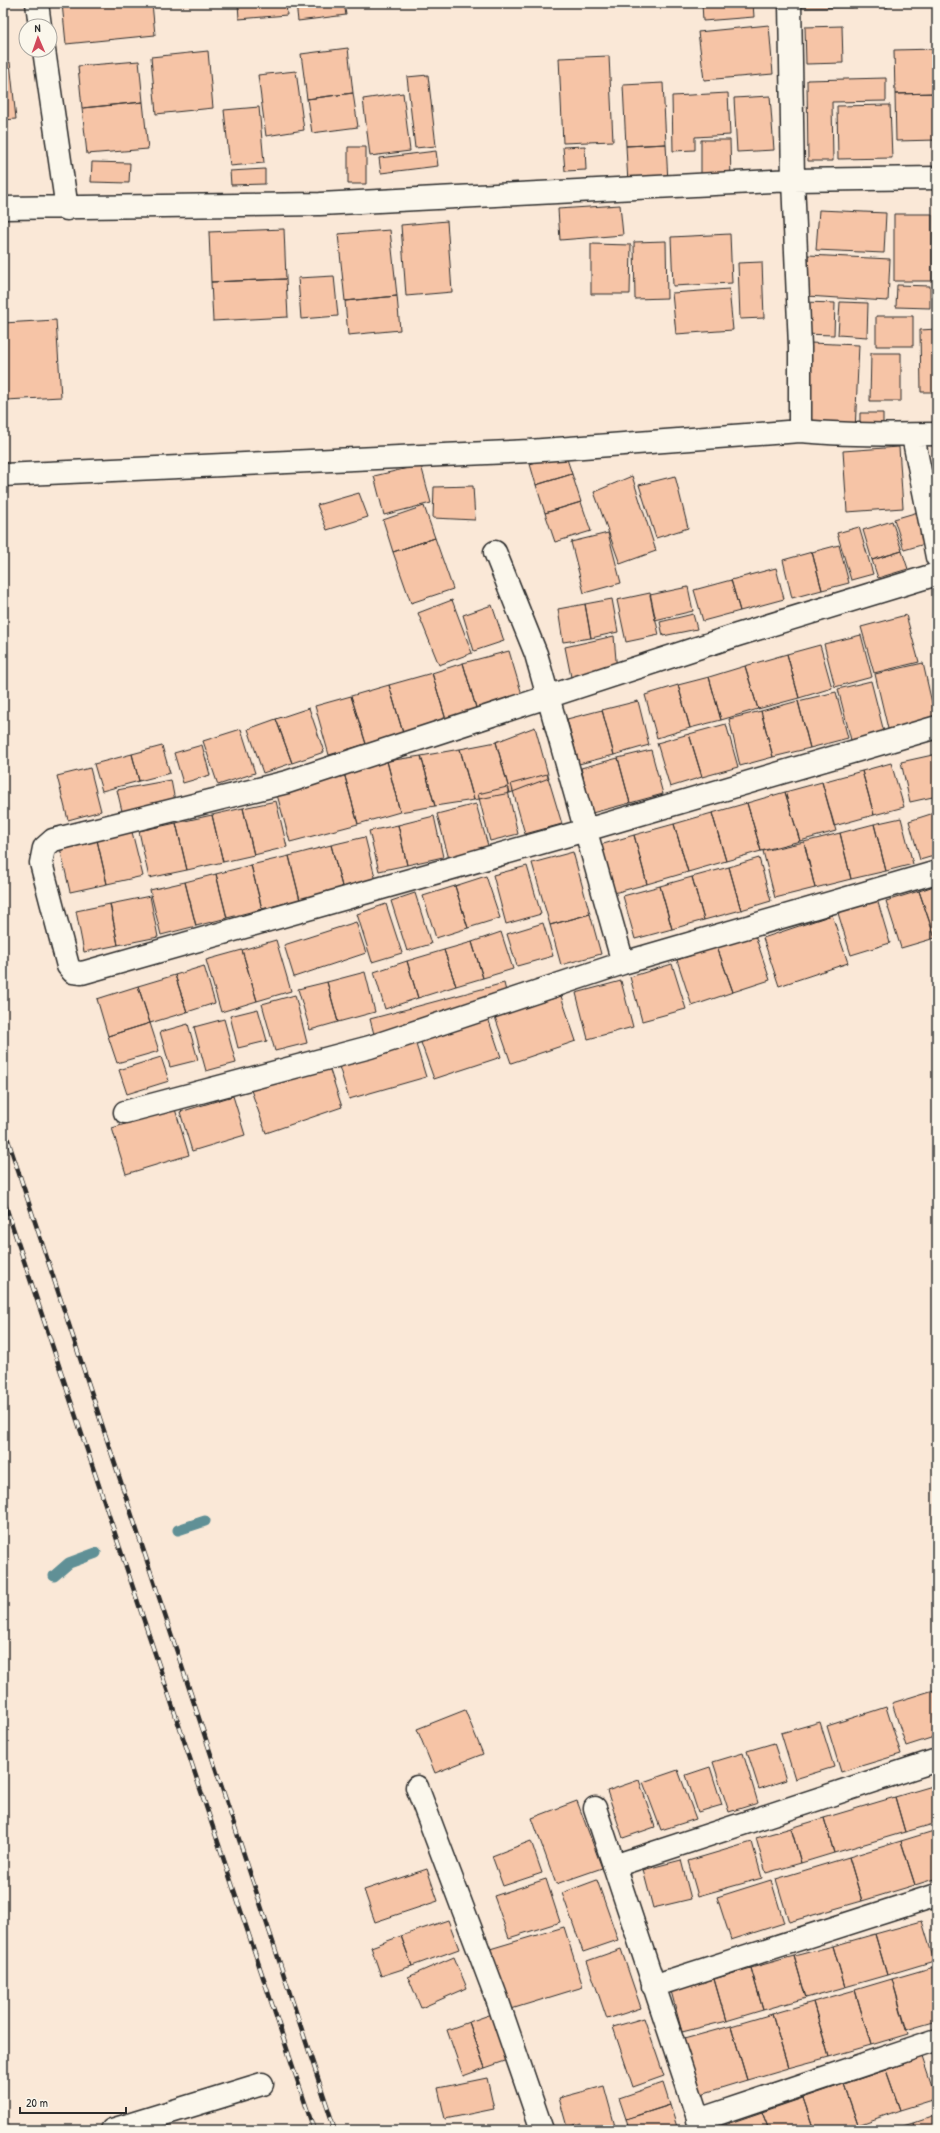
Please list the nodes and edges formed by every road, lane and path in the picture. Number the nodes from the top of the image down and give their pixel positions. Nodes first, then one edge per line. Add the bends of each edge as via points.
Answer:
1 (36, 3) edge
2 (790, 3) edge
3 (39, 18) edge
4 (45, 58) edge
5 (937, 178) edge
6 (793, 180) junction
7 (3, 208) edge
8 (67, 209) junction
9 (800, 431) junction
10 (937, 434) edge
11 (913, 436) junction
12 (3, 475) edge
13 (495, 552) dead end
14 (937, 557) edge
15 (937, 574) edge
16 (549, 697) junction
17 (937, 727) edge
18 (586, 830) junction
19 (937, 872) edge
20 (623, 963) junction
21 (125, 1112) dead end
22 (937, 1760) edge
23 (417, 1787) dead end
24 (595, 1808) dead end
25 (614, 1866) junction
26 (937, 1895) edge
27 (653, 1986) junction
28 (937, 2040) edge
29 (262, 2084) dead end
30 (700, 2125) edge
31 (112, 2130) edge
32 (542, 2130) edge

1 - 3 street
2 - 6 street
4 - 8 street
5 - 6 street
6 - 8 street via 320,204
6 - 9 street via 800,347
7 - 8 street
9 - 11 street via 844,435
9 - 12 street via 529,451
10 - 11 street
11 - 14 street
13 - 16 street via 536,654
15 - 16 street via 737,635
16 - 18 street
16 - 18 street via 288,782 53,840 44,848 41,863 68,966 73,972 90,972
17 - 18 street
18 - 20 street
19 - 20 street
20 - 21 street via 370,1047
22 - 25 street
23 - 32 street via 497,1999
24 - 25 street
25 - 27 street
26 - 27 street
27 - 30 street
28 - 30 street
29 - 31 street

